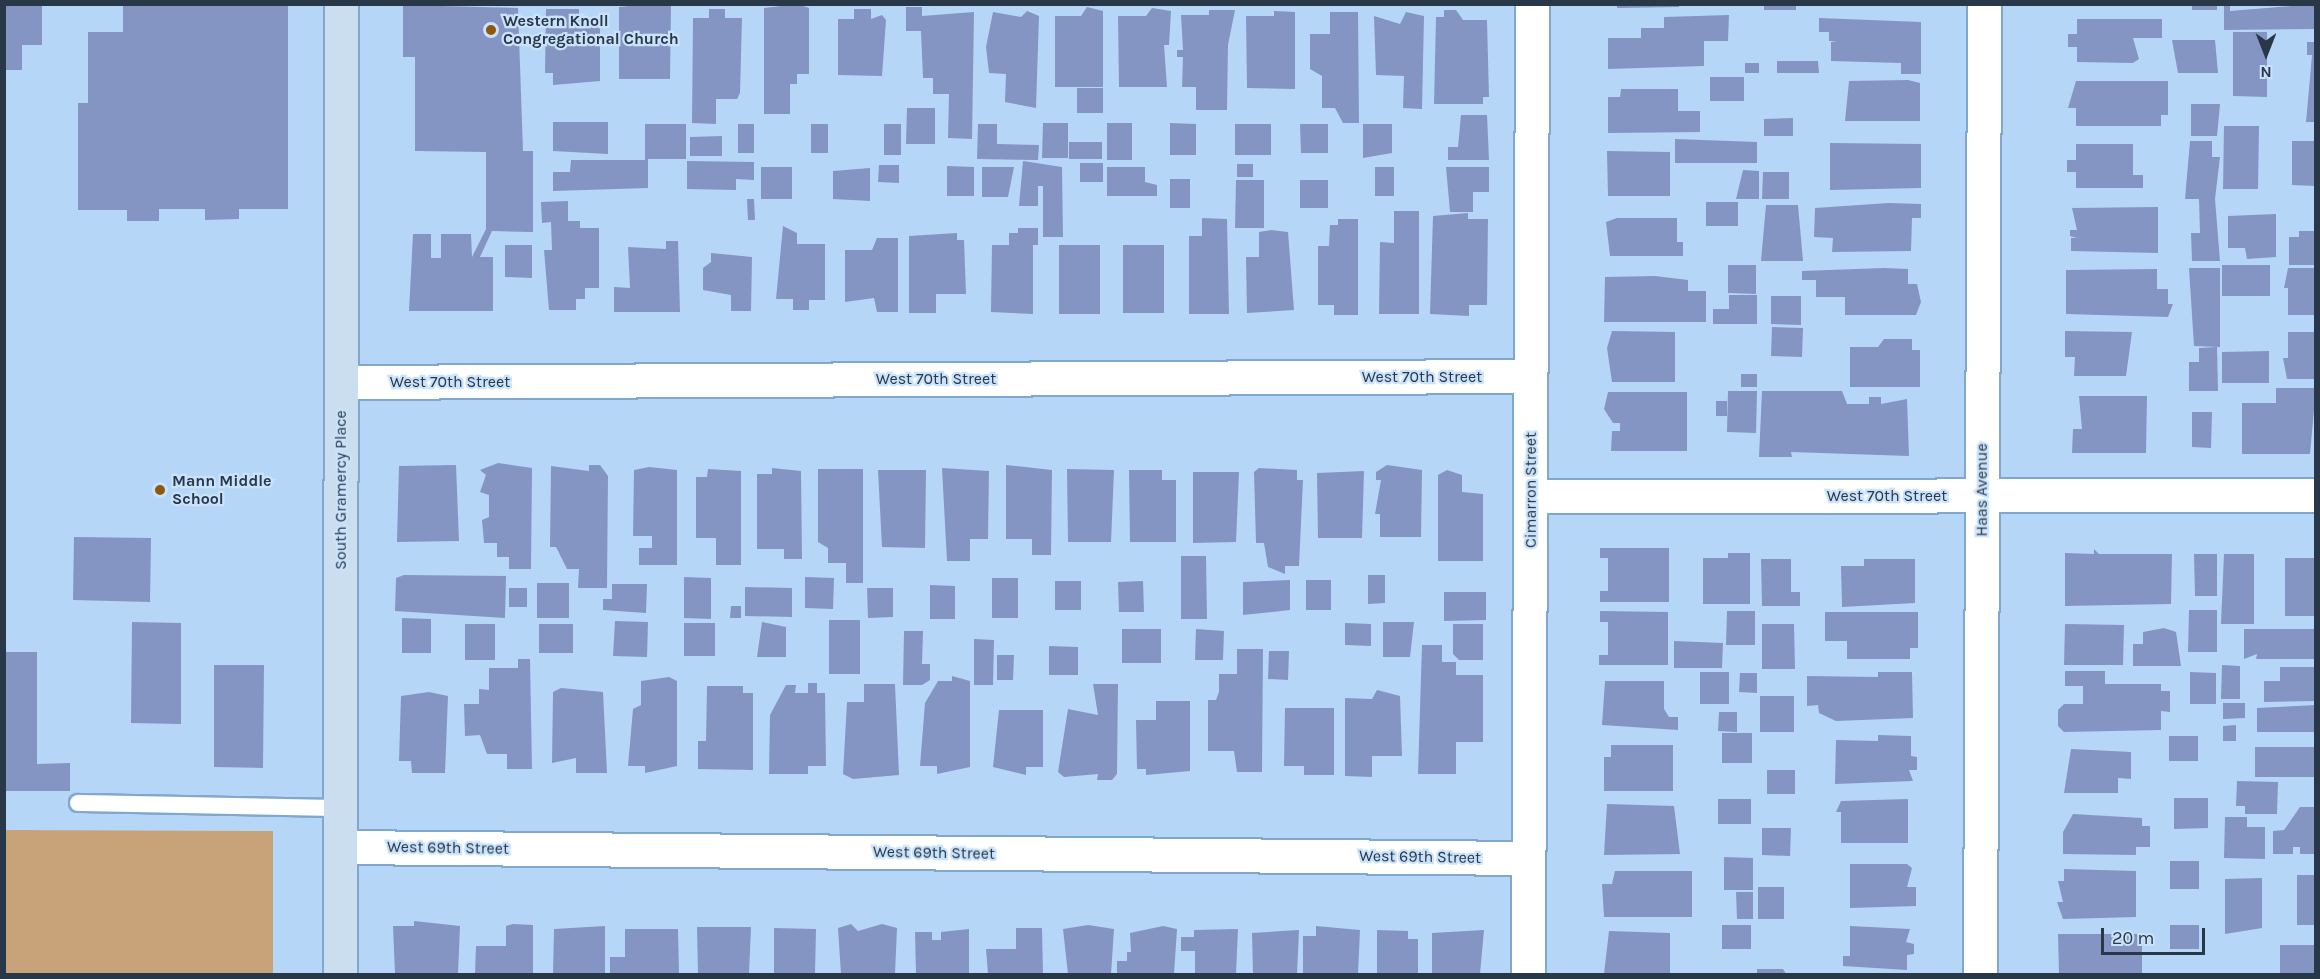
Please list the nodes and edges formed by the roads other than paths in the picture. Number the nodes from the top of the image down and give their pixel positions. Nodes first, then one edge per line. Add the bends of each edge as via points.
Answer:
1 (341, 4) edge
2 (1532, 4) edge
3 (1984, 4) edge
4 (1530, 376) junction
5 (341, 382) junction
6 (2316, 495) edge
7 (1531, 496) junction
8 (1982, 496) junction
9 (78, 803) dead end
10 (340, 808) junction
11 (340, 847) junction
12 (1528, 858) junction
13 (340, 975) edge
14 (1528, 975) edge
15 (1980, 975) edge

1 - 5 street, South Gramercy Place
2 - 4 street, Cimarron Street
3 - 8 street, Haas Avenue
4 - 5 street, West 70th Street
4 - 7 street, Cimarron Street
5 - 10 street, South Gramercy Place
6 - 8 street, West 70th Street
7 - 8 street, West 70th Street
7 - 12 street, Cimarron Street
8 - 15 street, Haas Avenue
9 - 10 lane
10 - 11 street, South Gramercy Place
11 - 12 street, West 69th Street
11 - 13 street, South Gramercy Place
12 - 14 street, Cimarron Street

